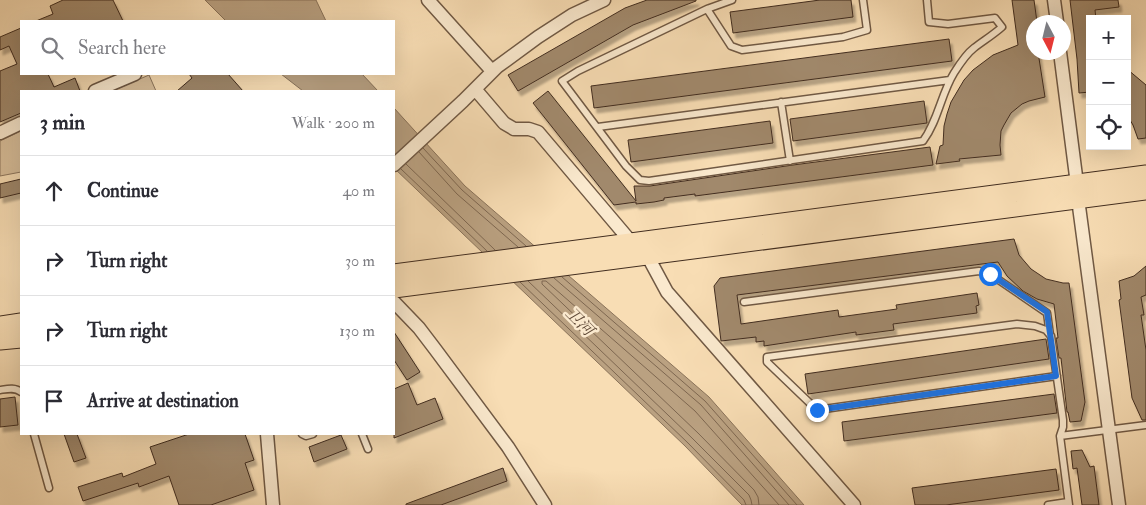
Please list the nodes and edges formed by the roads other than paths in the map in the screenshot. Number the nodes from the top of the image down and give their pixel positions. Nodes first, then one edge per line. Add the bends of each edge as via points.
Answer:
1 (428, 0) edge
2 (604, 0) edge
3 (732, 0) edge
4 (863, 0) edge
5 (927, 0) edge
6 (1054, 0) edge
7 (707, 9) junction
8 (1055, 15) edge
9 (1061, 60) edge
10 (492, 71) junction
11 (133, 75) edge
12 (950, 80) junction
13 (475, 89) junction
14 (97, 90) edge
15 (781, 102) junction
16 (20, 124) edge
17 (598, 127) junction
18 (0, 133) edge
19 (790, 161) junction
20 (395, 164) edge
21 (1146, 175) edge
22 (1146, 190) edge
23 (1077, 192) junction
24 (628, 248) junction
25 (647, 255) junction
26 (396, 285) edge
27 (744, 302) dead end
28 (20, 323) edge
29 (0, 326) edge
30 (1051, 336) junction
31 (20, 338) edge
32 (0, 340) edge
33 (1056, 376) junction
34 (0, 390) edge
35 (20, 391) edge
36 (1146, 425) edge
37 (1108, 430) junction
38 (34, 435) edge
39 (267, 435) edge
40 (362, 435) edge
41 (1060, 436) junction
42 (368, 449) dead end
43 (50, 488) dead end
44 (1068, 504) edge
45 (273, 505) edge
46 (545, 505) edge
47 (854, 505) edge
48 (1048, 505) edge
49 (1118, 505) edge

1 - 10 street
2 - 10 street via 572,15
3 - 7 lane
4 - 7 lane via 866,30 843,37 742,50 731,46
5 - 12 lane via 930,22 948,24 995,18 1002,27 972,50
6 - 8 street
7 - 17 lane via 562,81
9 - 23 street
10 - 13 street
11 - 14 street
12 - 15 lane
12 - 19 lane via 924,141
13 - 20 street
13 - 24 street via 504,123 514,129 538,132
15 - 17 lane
15 - 19 lane
16 - 18 street
17 - 19 lane via 640,180
21 - 23 main road
22 - 23 main road
23 - 24 main road
23 - 25 main road
23 - 37 street
24 - 25 main road
24 - 26 main road
25 - 47 street via 667,292
26 - 46 street via 419,328 508,447
27 - 30 lane via 979,271 990,274 1047,312
28 - 29 main road
30 - 33 lane
30 - 33 lane via 1035,326 1017,324 767,357 767,362 817,410
31 - 32 main road
33 - 41 lane via 1063,420
34 - 35 lane via 11,388
36 - 37 lane
37 - 41 lane
37 - 49 street
38 - 43 lane
39 - 45 street
40 - 42 lane
41 - 44 lane
44 - 48 lane

